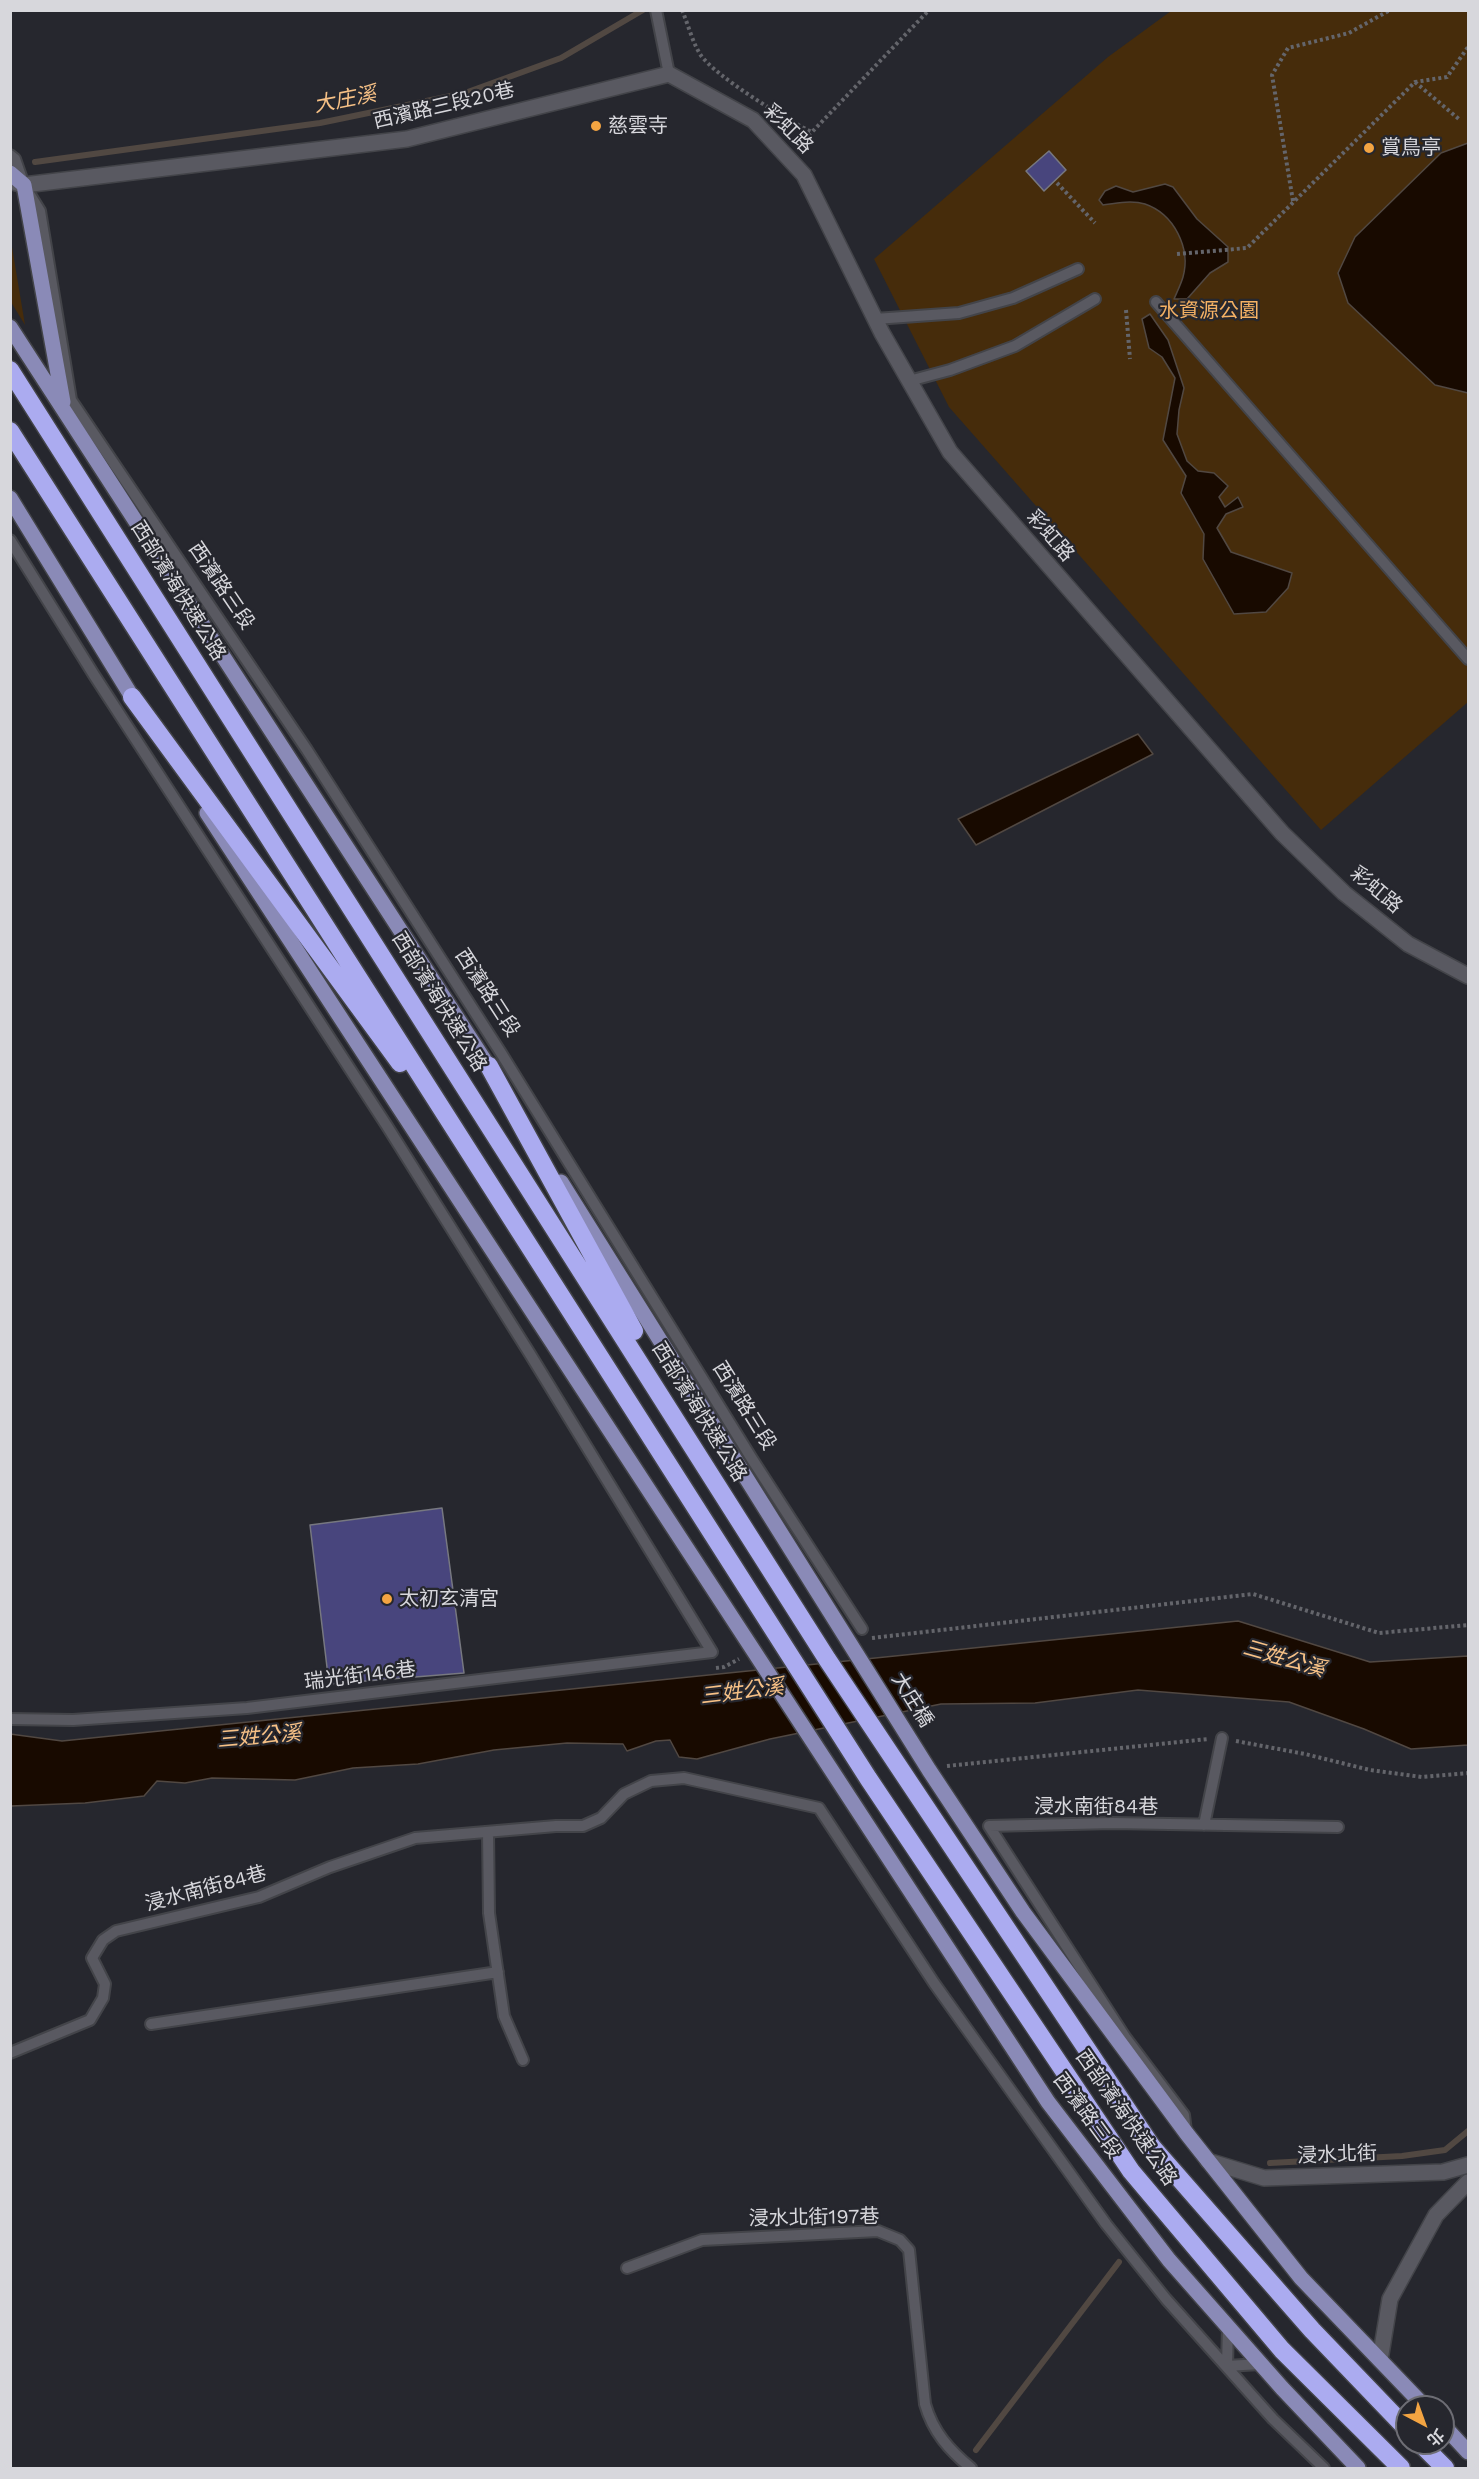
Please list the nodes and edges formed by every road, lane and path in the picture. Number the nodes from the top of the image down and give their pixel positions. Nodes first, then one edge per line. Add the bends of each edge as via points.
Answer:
1 (656, 10) edge
2 (682, 10) edge
3 (929, 10) edge
4 (1390, 10) edge
5 (1468, 47) edge
6 (669, 74) junction
7 (1415, 82) junction
8 (1460, 120) dead end
9 (10, 155) edge
10 (10, 173) edge
11 (17, 183) edge
12 (1057, 183) dead end
13 (1294, 202) junction
14 (1095, 223) dead end
15 (1177, 254) dead end
16 (1078, 269) dead end
17 (1095, 298) dead end
18 (1156, 302) dead end
19 (1126, 310) dead end
20 (875, 319) junction
21 (10, 327) edge
22 (1130, 359) dead end
23 (10, 370) edge
24 (909, 381) junction
25 (68, 405) junction
26 (10, 431) edge
27 (10, 498) edge
28 (10, 540) edge
29 (1468, 659) edge
30 (132, 697) junction
31 (1468, 976) edge
32 (489, 1066) junction
33 (501, 1200) junction
34 (716, 1480) junction
35 (1468, 1625) edge
36 (862, 1629) joint
37 (856, 1654) joint
38 (10, 1719) edge
39 (1222, 1738) dead end
40 (1204, 1825) junction
41 (1338, 1827) dead end
42 (488, 1832) junction
43 (498, 1972) junction
44 (150, 2024) dead end
45 (10, 2053) edge
46 (523, 2060) dead end
47 (1186, 2134) junction
48 (1208, 2161) junction
49 (1468, 2165) edge
50 (1468, 2182) edge
51 (627, 2268) dead end
52 (1228, 2327) junction
53 (1380, 2360) junction
54 (1260, 2364) junction
55 (1227, 2366) junction
56 (1414, 2395) edge
57 (1395, 2417) edge
58 (1455, 2438) edge
59 (1468, 2452) edge
60 (1432, 2455) edge
61 (971, 2469) edge
62 (1324, 2469) edge
63 (1358, 2469) edge
64 (1401, 2469) edge
65 (1445, 2469) edge

1 - 6 lane
2 - 3 path via 700,55 716,71 792,123 812,132
4 - 13 path via 1349,33 1288,48 1272,75
5 - 7 path via 1447,77
6 - 11 street, 西濱路三段20巷 via 407,139
6 - 20 street, 彩虹路 via 753,120 804,175
7 - 8 path
7 - 13 path
9 - 11 lane via 15,159
10 - 11 main road
11 - 25 main road
12 - 14 path
13 - 15 path via 1247,248
16 - 20 lane via 1013,298 959,313
17 - 24 lane via 1015,346
18 - 29 lane
19 - 22 path
20 - 24 street, 彩虹路
21 - 25 main road, 西濱路三段
23 - 34 highway, 西部濱海快速公路
24 - 31 street, 彩虹路 via 950,453 1282,833 1344,893 1408,944
25 - 32 main road, 西濱路三段
25 - 36 lane, 西濱路三段 via 307,750
26 - 33 highway
27 - 30 main road
28 - 38 lane, 瑞光街146巷 via 387,1126 712,1652 247,1708 73,1720
30 - 33 highway
30 - 52 main road, 西濱路三段 via 1048,2102 1169,2260
32 - 34 highway
32 - 37 main road, 西濱路三段
33 - 64 highway, 西部濱海快速公路 via 856,1759 1131,2171 1282,2350
34 - 57 highway, 西部濱海快速公路 via 827,1659 1152,2147 1312,2331
35 - 36 path via 1379,1633 1253,1594 873,1638
37 - 47 main road, 大庄橋 via 1023,1912
39 - 40 lane
40 - 41 lane, 浸水南街84巷
40 - 47 lane, 浸水南街84巷 via 989,1826 1125,2037 1184,2115
42 - 43 lane via 489,1913
42 - 45 lane, 浸水南街84巷 via 416,1838 330,1867 259,1897 116,1931 103,1940 92,1958 105,1984 103,1998 90,2020
42 - 55 lane, 浸水南街84巷 via 583,1826 601,1818 624,1794 651,1781 684,1778 819,1808 934,1983 1106,2224
43 - 44 lane
43 - 46 lane via 504,2016
47 - 48 main road
48 - 49 street, 浸水北街 via 1264,2178 1443,2172
48 - 53 main road via 1301,2278
50 - 53 street via 1436,2215 1390,2299
51 - 61 lane, 浸水北街197巷 via 702,2240 878,2231 900,2240 909,2250 930,2421 949,2450
52 - 54 main road, 西濱路三段
52 - 55 lane
53 - 56 main road
54 - 55 lane
54 - 63 main road, 西濱路三段
55 - 62 lane
58 - 59 main road
60 - 65 highway

